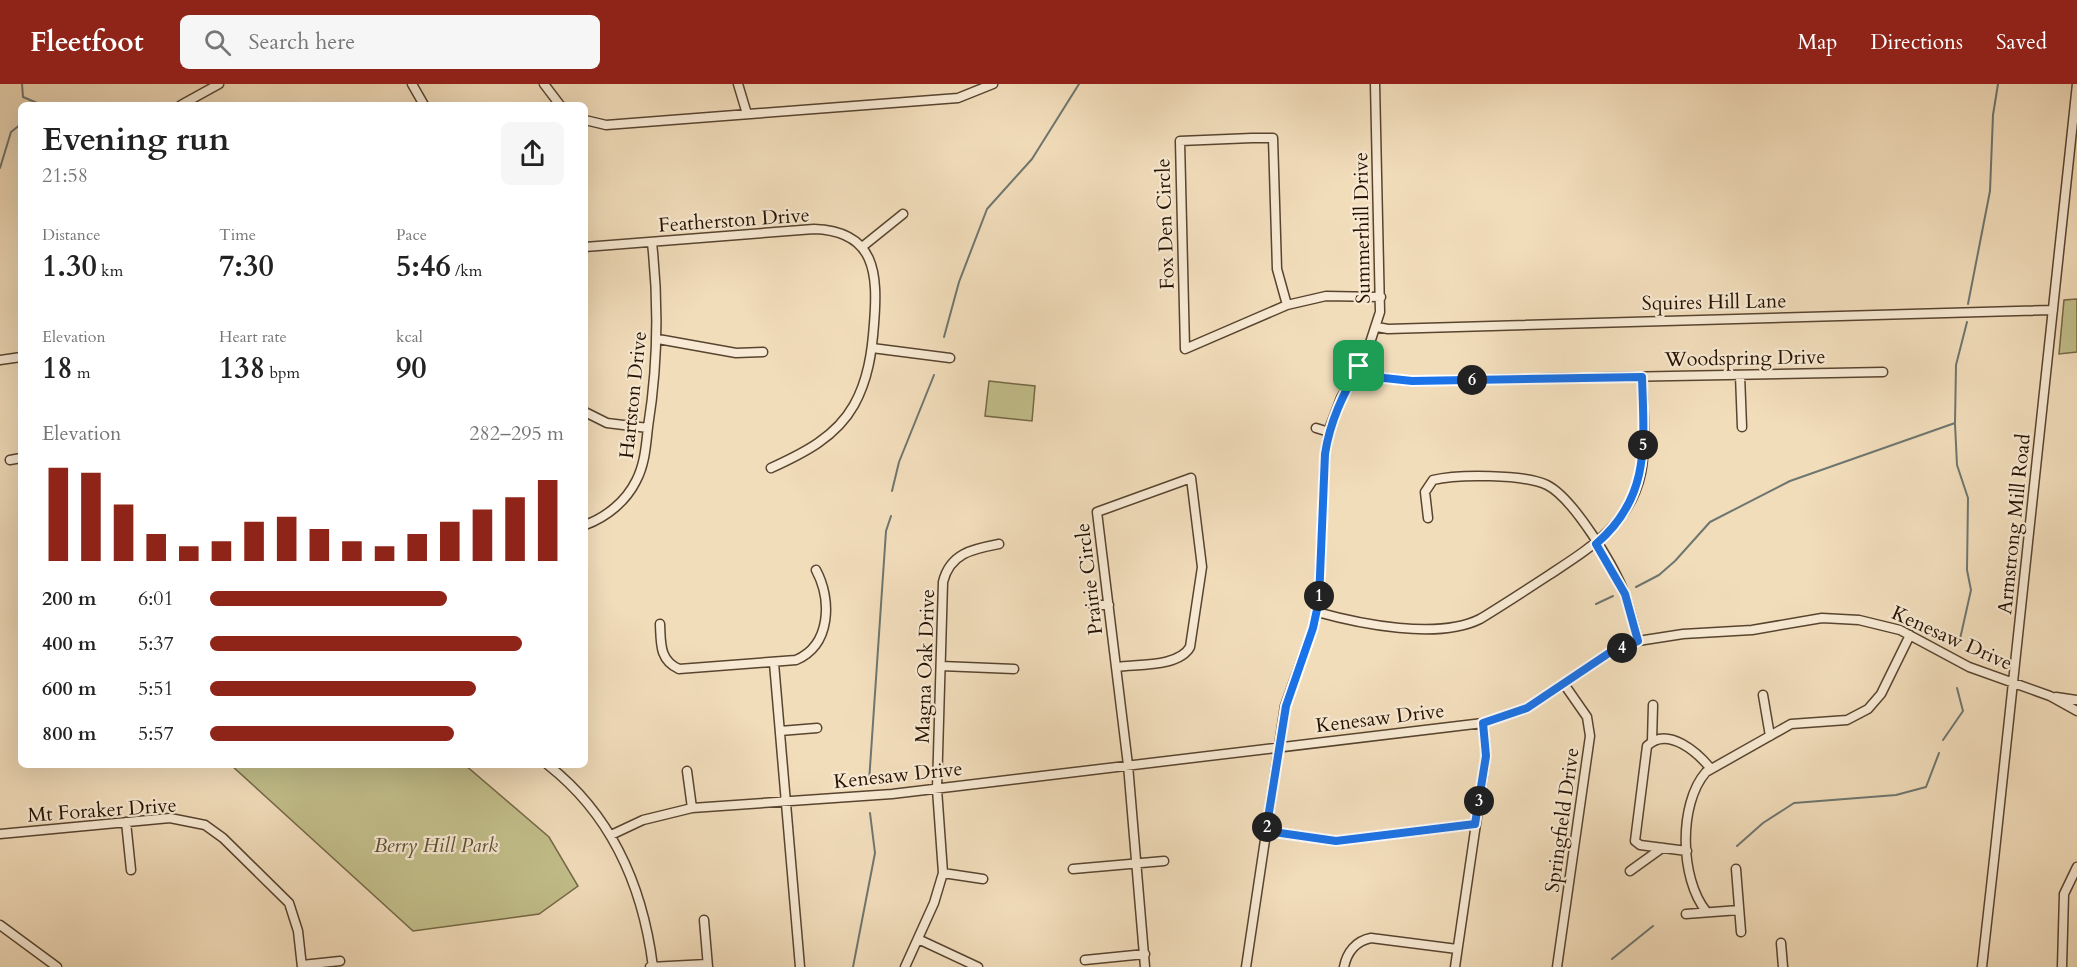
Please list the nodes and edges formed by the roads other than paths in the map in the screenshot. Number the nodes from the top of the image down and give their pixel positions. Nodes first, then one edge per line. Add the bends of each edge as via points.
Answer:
1 (219, 84) edge
2 (412, 84) edge
3 (544, 84) edge
4 (738, 84) edge
5 (993, 84) edge
6 (1375, 84) edge
7 (2077, 84) edge
8 (186, 102) edge
9 (422, 102) edge
10 (558, 102) edge
11 (747, 114) junction
12 (588, 121) edge
13 (903, 214) dead end
14 (652, 243) junction
15 (588, 247) edge
16 (862, 247) junction
17 (1381, 297) junction
18 (1287, 305) junction
19 (2053, 310) junction
20 (1377, 327) junction
21 (658, 339) junction
22 (872, 348) junction
23 (763, 352) dead end
24 (18, 357) edge
25 (950, 358) dead end
26 (0, 360) edge
27 (1359, 366) junction
28 (1883, 372) dead end
29 (1740, 375) junction
30 (1642, 377) junction
31 (588, 414) edge
32 (1742, 427) dead end
33 (648, 428) junction
34 (1316, 428) dead end
35 (1329, 432) junction
36 (18, 459) edge
37 (10, 460) dead end
38 (771, 468) dead end
39 (1428, 518) dead end
40 (588, 523) edge
41 (999, 544) dead end
42 (1596, 544) junction
43 (816, 570) dead end
44 (1109, 604) junction
45 (1094, 605) dead end
46 (1317, 612) junction
47 (660, 624) dead end
48 (1910, 635) junction
49 (1638, 641) junction
50 (774, 663) junction
51 (941, 666) junction
52 (1117, 667) junction
53 (1014, 669) dead end
54 (2011, 683) junction
55 (1564, 684) junction
56 (1763, 695) dead end
57 (2050, 696) junction
58 (2077, 700) edge
59 (1653, 705) dead end
60 (2077, 711) edge
61 (1483, 723) junction
62 (817, 728) dead end
63 (780, 731) junction
64 (1770, 736) junction
65 (1652, 741) junction
66 (1278, 746) junction
67 (1128, 765) junction
68 (551, 768) edge
69 (1711, 769) junction
70 (687, 771) dead end
71 (937, 789) junction
72 (785, 802) junction
73 (692, 808) junction
74 (126, 822) junction
75 (1475, 824) junction
76 (1266, 831) junction
77 (0, 834) edge
78 (611, 835) junction
79 (1662, 848) junction
80 (1687, 851) junction
81 (1164, 861) dead end
82 (1137, 863) junction
83 (2077, 867) edge
84 (1073, 869) dead end
85 (1736, 869) dead end
86 (131, 870) dead end
87 (1630, 871) dead end
88 (943, 873) junction
89 (983, 879) dead end
90 (1739, 910) junction
91 (1706, 911) junction
92 (1686, 914) dead end
93 (704, 920) dead end
94 (0, 925) edge
95 (1742, 932) dead end
96 (918, 939) junction
97 (1781, 943) dead end
98 (1457, 949) junction
99 (1145, 954) junction
100 (1085, 960) dead end
101 (340, 961) dead end
102 (707, 965) edge
103 (302, 966) edge
104 (57, 967) edge
105 (652, 967) edge
106 (800, 967) edge
107 (905, 967) edge
108 (978, 967) edge
109 (1145, 967) edge
110 (1246, 967) edge
111 (1344, 967) edge
112 (1455, 967) edge
113 (1557, 967) edge
114 (1783, 967) edge
115 (1982, 967) edge
116 (2062, 967) edge

1 - 8 street
2 - 9 street
3 - 10 street
4 - 11 street
5 - 11 street via 958,98
6 - 17 street, Summerhill Drive
7 - 19 street, Armstrong Mill Road
11 - 12 street via 606,125
13 - 16 street
14 - 15 street, Featherston Drive
14 - 16 street, Featherston Drive via 814,229 840,233
14 - 21 street, Hartston Drive
16 - 22 street via 877,285
17 - 18 street, Fox Den Circle via 1326,296
17 - 20 street, Summerhill Drive
18 - 18 street, Fox Den Circle via 1185,349 1180,141 1273,138 1277,269
19 - 20 street, Squires Hill Lane
19 - 54 street, Armstrong Mill Road via 2025,592
20 - 27 street, Summerhill Drive
21 - 23 street via 736,353
21 - 33 street, Hartston Drive
22 - 25 street
22 - 38 street via 862,387 838,426 807,451
24 - 26 street
27 - 30 street, Woodspring Drive via 1384,378 1412,381
27 - 35 street, Summerhill Drive via 1341,398
28 - 29 street, Woodspring Drive
29 - 30 street, Woodspring Drive
29 - 32 street
30 - 42 street via 1643,458 1636,488 1618,521
31 - 33 street via 607,423
33 - 40 street, Hartston Drive via 641,471 630,491 614,508
34 - 35 street
35 - 46 street, Summerhill Drive
36 - 37 street
39 - 42 street via 1425,492 1433,480 1521,478 1557,491 1569,502
41 - 51 street, Magna Oak Drive via 958,556 946,572
42 - 46 street via 1467,625 1443,628 1370,624
42 - 49 street via 1625,594
43 - 50 street via 825,606 819,643 805,657
44 - 45 street
44 - 52 street, Prairie Circle
44 - 52 street, Prairie Circle via 1097,512 1191,478 1202,567 1190,647 1174,660
46 - 66 street, Summerhill Drive via 1287,699
47 - 50 street via 663,656 679,669
48 - 49 street, Kenesaw Drive via 1878,623 1822,618 1752,630
48 - 54 street, Kenesaw Drive via 1969,667
48 - 64 street via 1881,694 1868,709 1847,720 1791,724
49 - 55 street, Kenesaw Drive via 1609,653
50 - 63 street
51 - 53 street
51 - 71 street, Magna Oak Drive
52 - 67 street, Prairie Circle
54 - 57 street, Kenesaw Drive
54 - 115 street, Armstrong Mill Road
55 - 61 street, Kenesaw Drive via 1527,708
55 - 113 street, Springfield Drive via 1587,717 1590,736
56 - 64 street
57 - 58 street, Kenesaw Drive
57 - 60 street, Kenesaw Drive
59 - 65 street
61 - 66 street, Kenesaw Drive
61 - 75 street via 1486,756
62 - 63 street
63 - 72 street
64 - 69 street
65 - 69 street via 1678,742 1697,751
65 - 79 street via 1647,746 1634,836 1640,845
66 - 67 street, Kenesaw Drive
66 - 76 street, Summerhill Drive
67 - 71 street, Kenesaw Drive
67 - 82 street, Prairie Circle
68 - 78 street via 583,796
69 - 80 street via 1696,783 1690,796
70 - 73 street
71 - 72 street, Kenesaw Drive
71 - 88 street, Magna Oak Drive
72 - 73 street, Kenesaw Drive
72 - 106 street
73 - 78 street, Kenesaw Drive via 650,817
74 - 77 street, Mt Foraker Drive
74 - 86 street
74 - 103 street, Mt Foraker Drive via 180,818 205,825 218,834 289,903 298,931
75 - 76 street via 1336,841
75 - 98 street
76 - 110 street, Summerhill Drive
78 - 105 street via 640,899
79 - 80 street
79 - 87 street
80 - 91 street via 1690,878
81 - 82 street
82 - 84 street
82 - 99 street, Prairie Circle
83 - 116 street via 2064,894
85 - 90 street
88 - 89 street
88 - 96 street
90 - 91 street
90 - 95 street
91 - 92 street
93 - 102 street
94 - 104 street
96 - 107 street
96 - 108 street
97 - 114 street
98 - 111 street via 1371,938 1350,951
98 - 112 street
99 - 100 street
99 - 109 street, Prairie Circle
101 - 103 street
102 - 105 street

